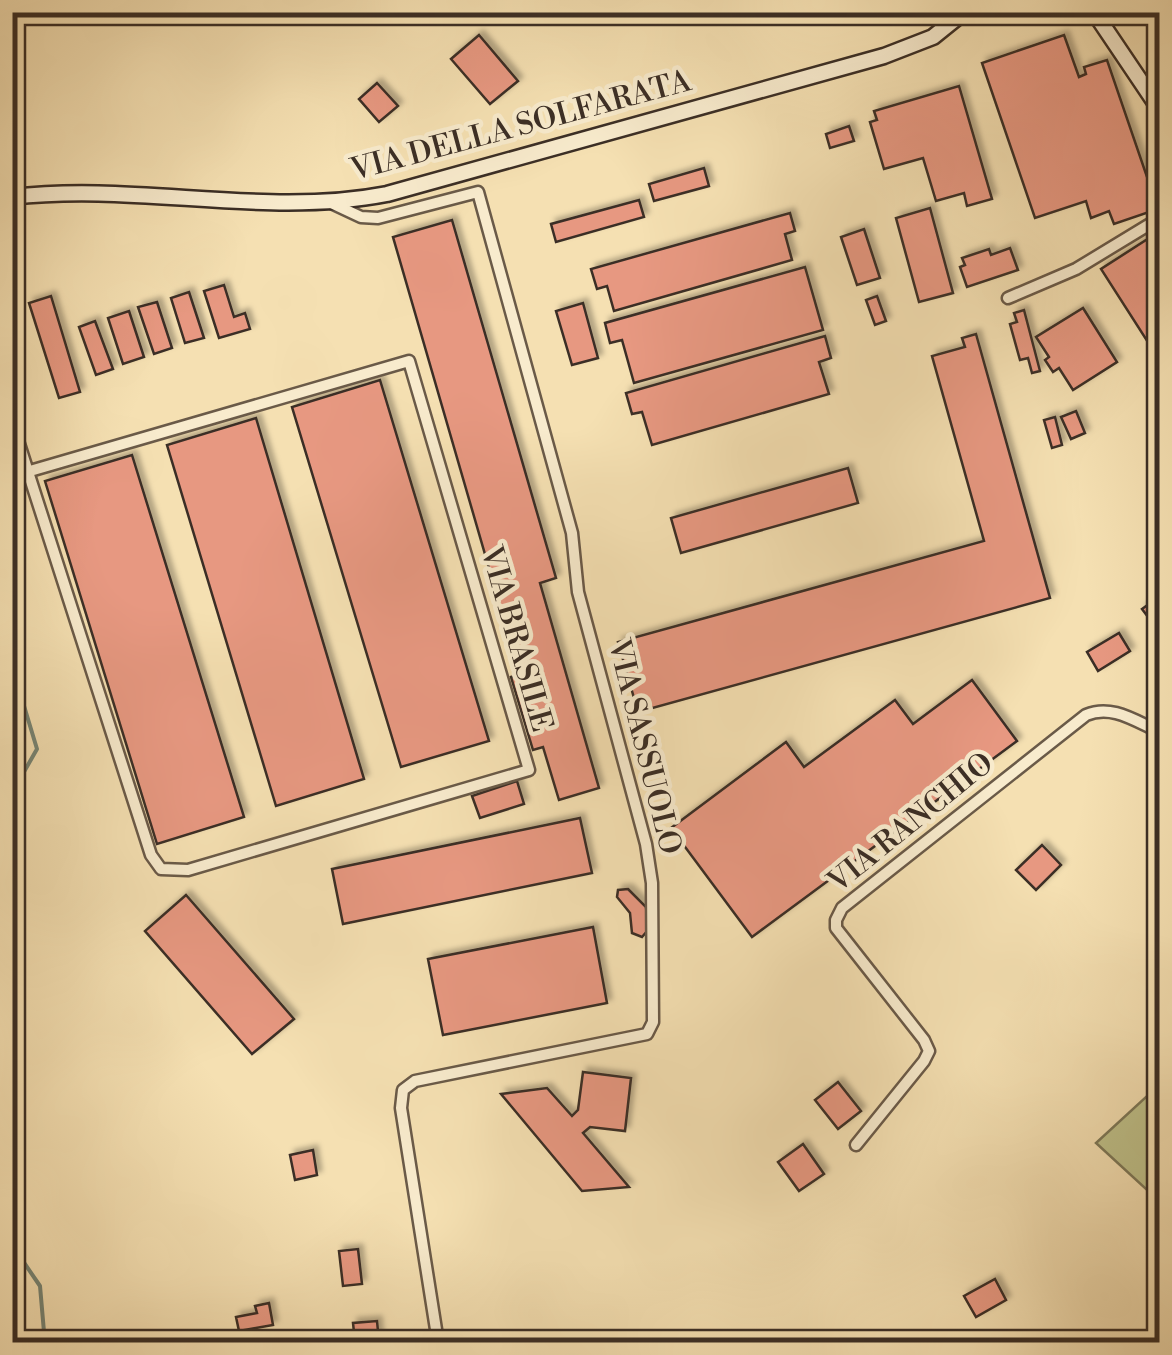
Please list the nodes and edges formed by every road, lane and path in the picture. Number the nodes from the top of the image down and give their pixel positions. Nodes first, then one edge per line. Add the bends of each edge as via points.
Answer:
1 (964, 12) edge
2 (1094, 12) edge
3 (1160, 110) edge
4 (12, 196) edge
5 (328, 202) junction
6 (1160, 218) edge
7 (1008, 298) dead end
8 (12, 422) edge
9 (30, 471) junction
10 (1160, 732) edge
11 (856, 1145) dead end
12 (438, 1342) edge

1 - 5 main road, VIA DELLA SOLFARATA via 933,37 884,56 388,194
2 - 3 main road
4 - 5 main road, VIA DELLA SOLFARATA
5 - 12 street, VIA SASSUOLO via 378,218 478,192 572,534 578,592 651,877 648,1034 402,1090
6 - 7 street via 1076,269
8 - 9 street, VIA BRASILE
9 - 9 street, VIA BRASILE via 150,855 162,868 188,870 529,770 408,360
10 - 11 street, VIA RANCHIO via 1113,712 1086,715 842,908 836,928 929,1051

